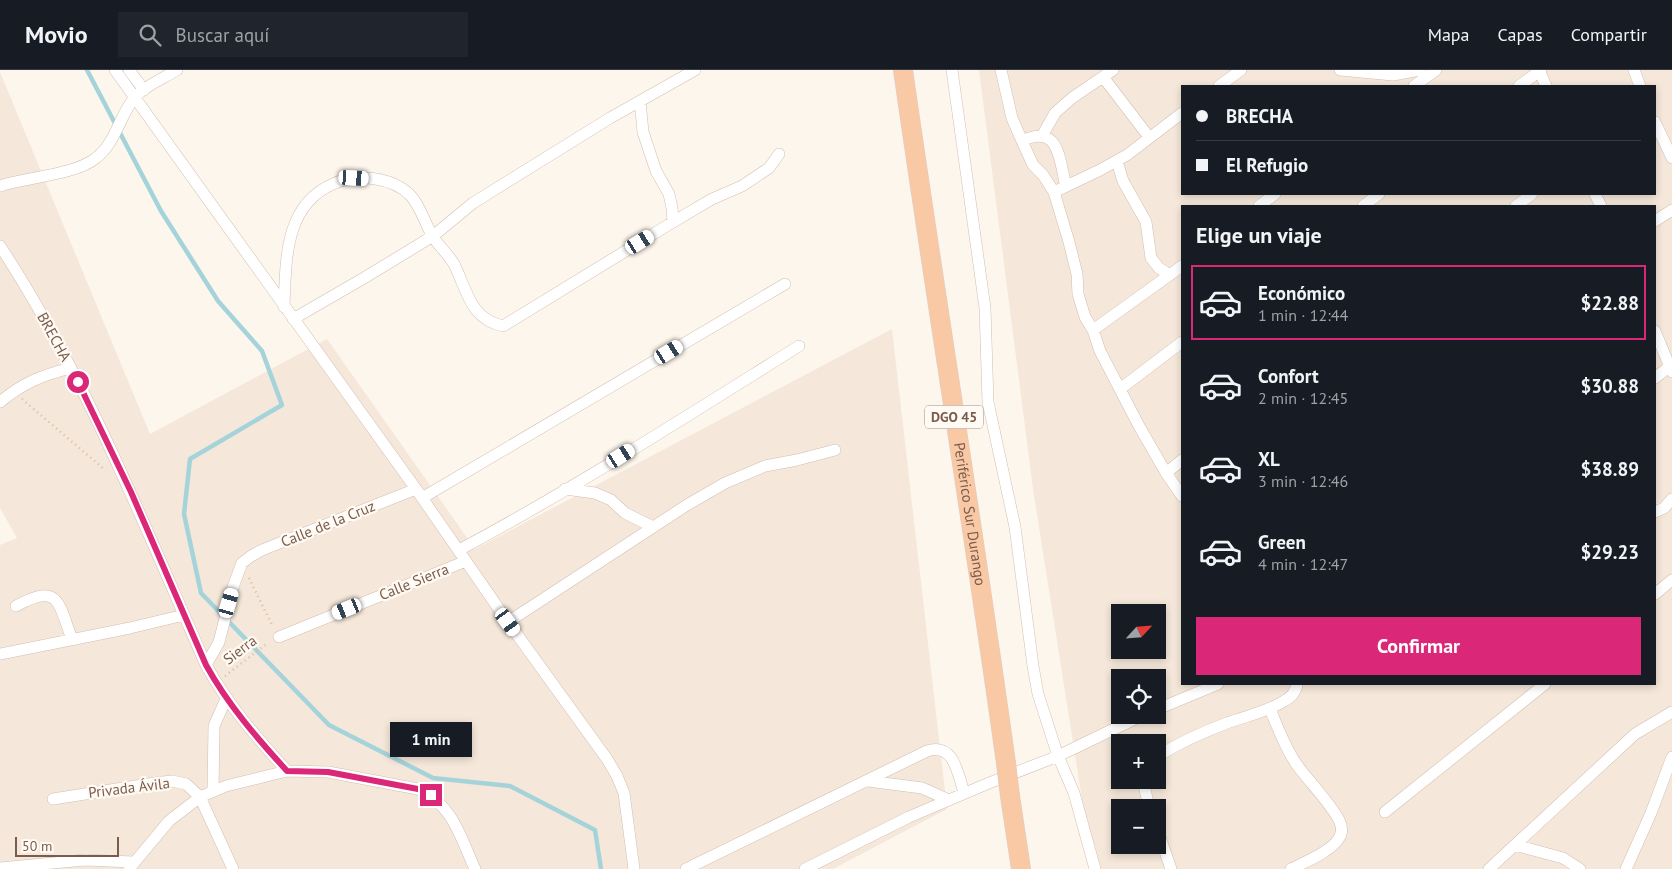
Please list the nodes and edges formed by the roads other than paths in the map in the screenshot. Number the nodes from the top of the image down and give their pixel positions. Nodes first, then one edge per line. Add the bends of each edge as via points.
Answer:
1 (115, 70) edge
2 (129, 70) edge
3 (178, 70) edge
4 (695, 70) edge
5 (903, 70) edge
6 (952, 70) edge
7 (1001, 70) edge
8 (1114, 70) edge
9 (1241, 70) edge
10 (1340, 70) edge
11 (1420, 70) edge
12 (1436, 70) edge
13 (1540, 70) edge
14 (1634, 70) edge
15 (1103, 77) junction
16 (1220, 85) edge
17 (1415, 85) edge
18 (1520, 85) edge
19 (1546, 85) edge
20 (1640, 85) edge
21 (139, 94) junction
22 (640, 101) junction
23 (1181, 114) edge
24 (1656, 124) edge
25 (1042, 136) junction
26 (1149, 137) junction
27 (1022, 142) junction
28 (1669, 143) edge
29 (779, 154) dead end
30 (1672, 158) edge
31 (1117, 161) junction
32 (0, 186) edge
33 (1066, 186) junction
34 (1054, 192) junction
35 (1274, 195) edge
36 (1378, 195) edge
37 (1531, 195) edge
38 (1260, 205) edge
39 (1364, 205) edge
40 (1517, 205) edge
41 (1672, 210) edge
42 (1656, 220) edge
43 (673, 222) junction
44 (433, 236) junction
45 (0, 246) edge
46 (1181, 267) edge
47 (1170, 275) junction
48 (785, 284) dead end
49 (284, 306) junction
50 (292, 318) junction
51 (1093, 330) junction
52 (1656, 333) edge
53 (1181, 343) edge
54 (799, 346) dead end
55 (72, 368) junction
56 (1671, 369) edge
57 (1656, 377) edge
58 (1120, 389) junction
59 (0, 402) edge
60 (835, 450) dead end
61 (1181, 461) edge
62 (1166, 473) junction
63 (565, 489) junction
64 (419, 493) junction
65 (1181, 495) edge
66 (1672, 499) edge
67 (1656, 512) edge
68 (653, 527) junction
69 (459, 550) junction
70 (466, 561) junction
71 (1672, 580) edge
72 (1656, 593) edge
73 (16, 606) dead end
74 (184, 615) junction
75 (508, 622) junction
76 (278, 637) road end
77 (72, 639) junction
78 (0, 654) edge
79 (206, 665) junction
80 (1216, 685) edge
81 (1297, 685) edge
82 (1544, 685) edge
83 (226, 699) junction
84 (1166, 706) edge
85 (1270, 709) junction
86 (1672, 712) edge
87 (1124, 724) edge
88 (1166, 752) edge
89 (1058, 756) junction
90 (1672, 757) edge
91 (287, 771) junction
92 (868, 781) junction
93 (213, 791) junction
94 (964, 793) junction
95 (200, 797) junction
96 (54, 799) dead end
97 (949, 800) junction
98 (1385, 812) dead end
99 (1515, 845) junction
100 (1166, 854) edge
101 (1, 864) edge
102 (131, 865) edge
103 (233, 869) edge
104 (475, 869) edge
105 (634, 869) edge
106 (686, 869) edge
107 (805, 869) edge
108 (1021, 869) edge
109 (1095, 869) edge
110 (1171, 869) edge
111 (1291, 869) edge
112 (1489, 869) edge
113 (1580, 869) edge
114 (1626, 869) edge

1 - 21 street
2 - 21 street
3 - 21 street
4 - 22 street
5 - 108 highway, Periférico Sur Durango / DGO 45, bridge
6 - 89 street via 985,308 988,402 1015,527 1038,694
7 - 27 street via 1012,118
8 - 15 street
9 - 16 street
10 - 11 street via 1393,75
12 - 17 street
13 - 18 street
13 - 19 street
14 - 20 street
15 - 25 street via 1055,113
15 - 26 street
21 - 32 street via 105,150 95,159 78,168
21 - 49 street
22 - 43 street via 643,132 656,171 669,194
22 - 44 street via 473,203
23 - 26 street
24 - 28 street
25 - 27 street via 1033,136
25 - 33 street via 1056,145
26 - 31 street
27 - 34 street via 1033,165
28 - 30 street
29 - 43 street via 769,168 742,186
31 - 33 street
31 - 47 street via 1123,181 1146,222 1151,258
33 - 34 street
34 - 51 street via 1077,274 1078,294
35 - 38 street
36 - 39 street
37 - 40 street
41 - 42 street
43 - 44 street via 503,326 491,324 470,302 453,262
44 - 49 street via 412,198 401,187 372,179 354,178 334,183 316,193 300,210 292,234
44 - 50 street
45 - 55 street, BRECHA
46 - 47 street
47 - 51 street
48 - 64 street, Calle de la Cruz
49 - 50 street
50 - 64 street
51 - 58 street
52 - 56 street
53 - 58 street
54 - 63 street, Calle Sierra
55 - 59 street via 21,385
55 - 74 street, BRECHA via 131,492
56 - 57 street
58 - 62 street
60 - 68 street via 750,472 717,487
61 - 62 street
62 - 65 street
63 - 68 street via 595,493
63 - 69 street, Calle Sierra
64 - 69 street
64 - 79 street, Calle de la Cruz via 262,550 242,563 219,642
66 - 67 street
68 - 75 street
69 - 70 street
70 - 75 street
70 - 76 street, Calle Sierra
71 - 72 street
73 - 77 street via 41,595 56,600
74 - 77 street
74 - 79 street, BRECHA
75 - 105 street via 617,776 624,793
77 - 78 street
79 - 83 street, BRECHA
80 - 84 street
81 - 85 street via 1296,692
82 - 98 street
83 - 91 street, BRECHA
83 - 93 street via 214,726
85 - 88 street via 1226,724
85 - 111 street via 1295,762 1329,805 1342,829 1340,838 1332,847
86 - 99 street via 1636,734
87 - 89 street
89 - 94 street
89 - 109 street via 1074,793
90 - 114 street
91 - 93 street
91 - 104 street via 328,772 418,789 431,795 450,815
92 - 94 street via 937,748 944,750 954,763
92 - 97 street via 922,788
92 - 106 street
93 - 95 street
94 - 97 street
95 - 96 street, Privada Ávila via 186,784 172,781
95 - 102 street via 169,821
95 - 103 street
97 - 107 street
99 - 112 street
99 - 113 street via 1563,858
100 - 110 street
101 - 102 street via 85,860

